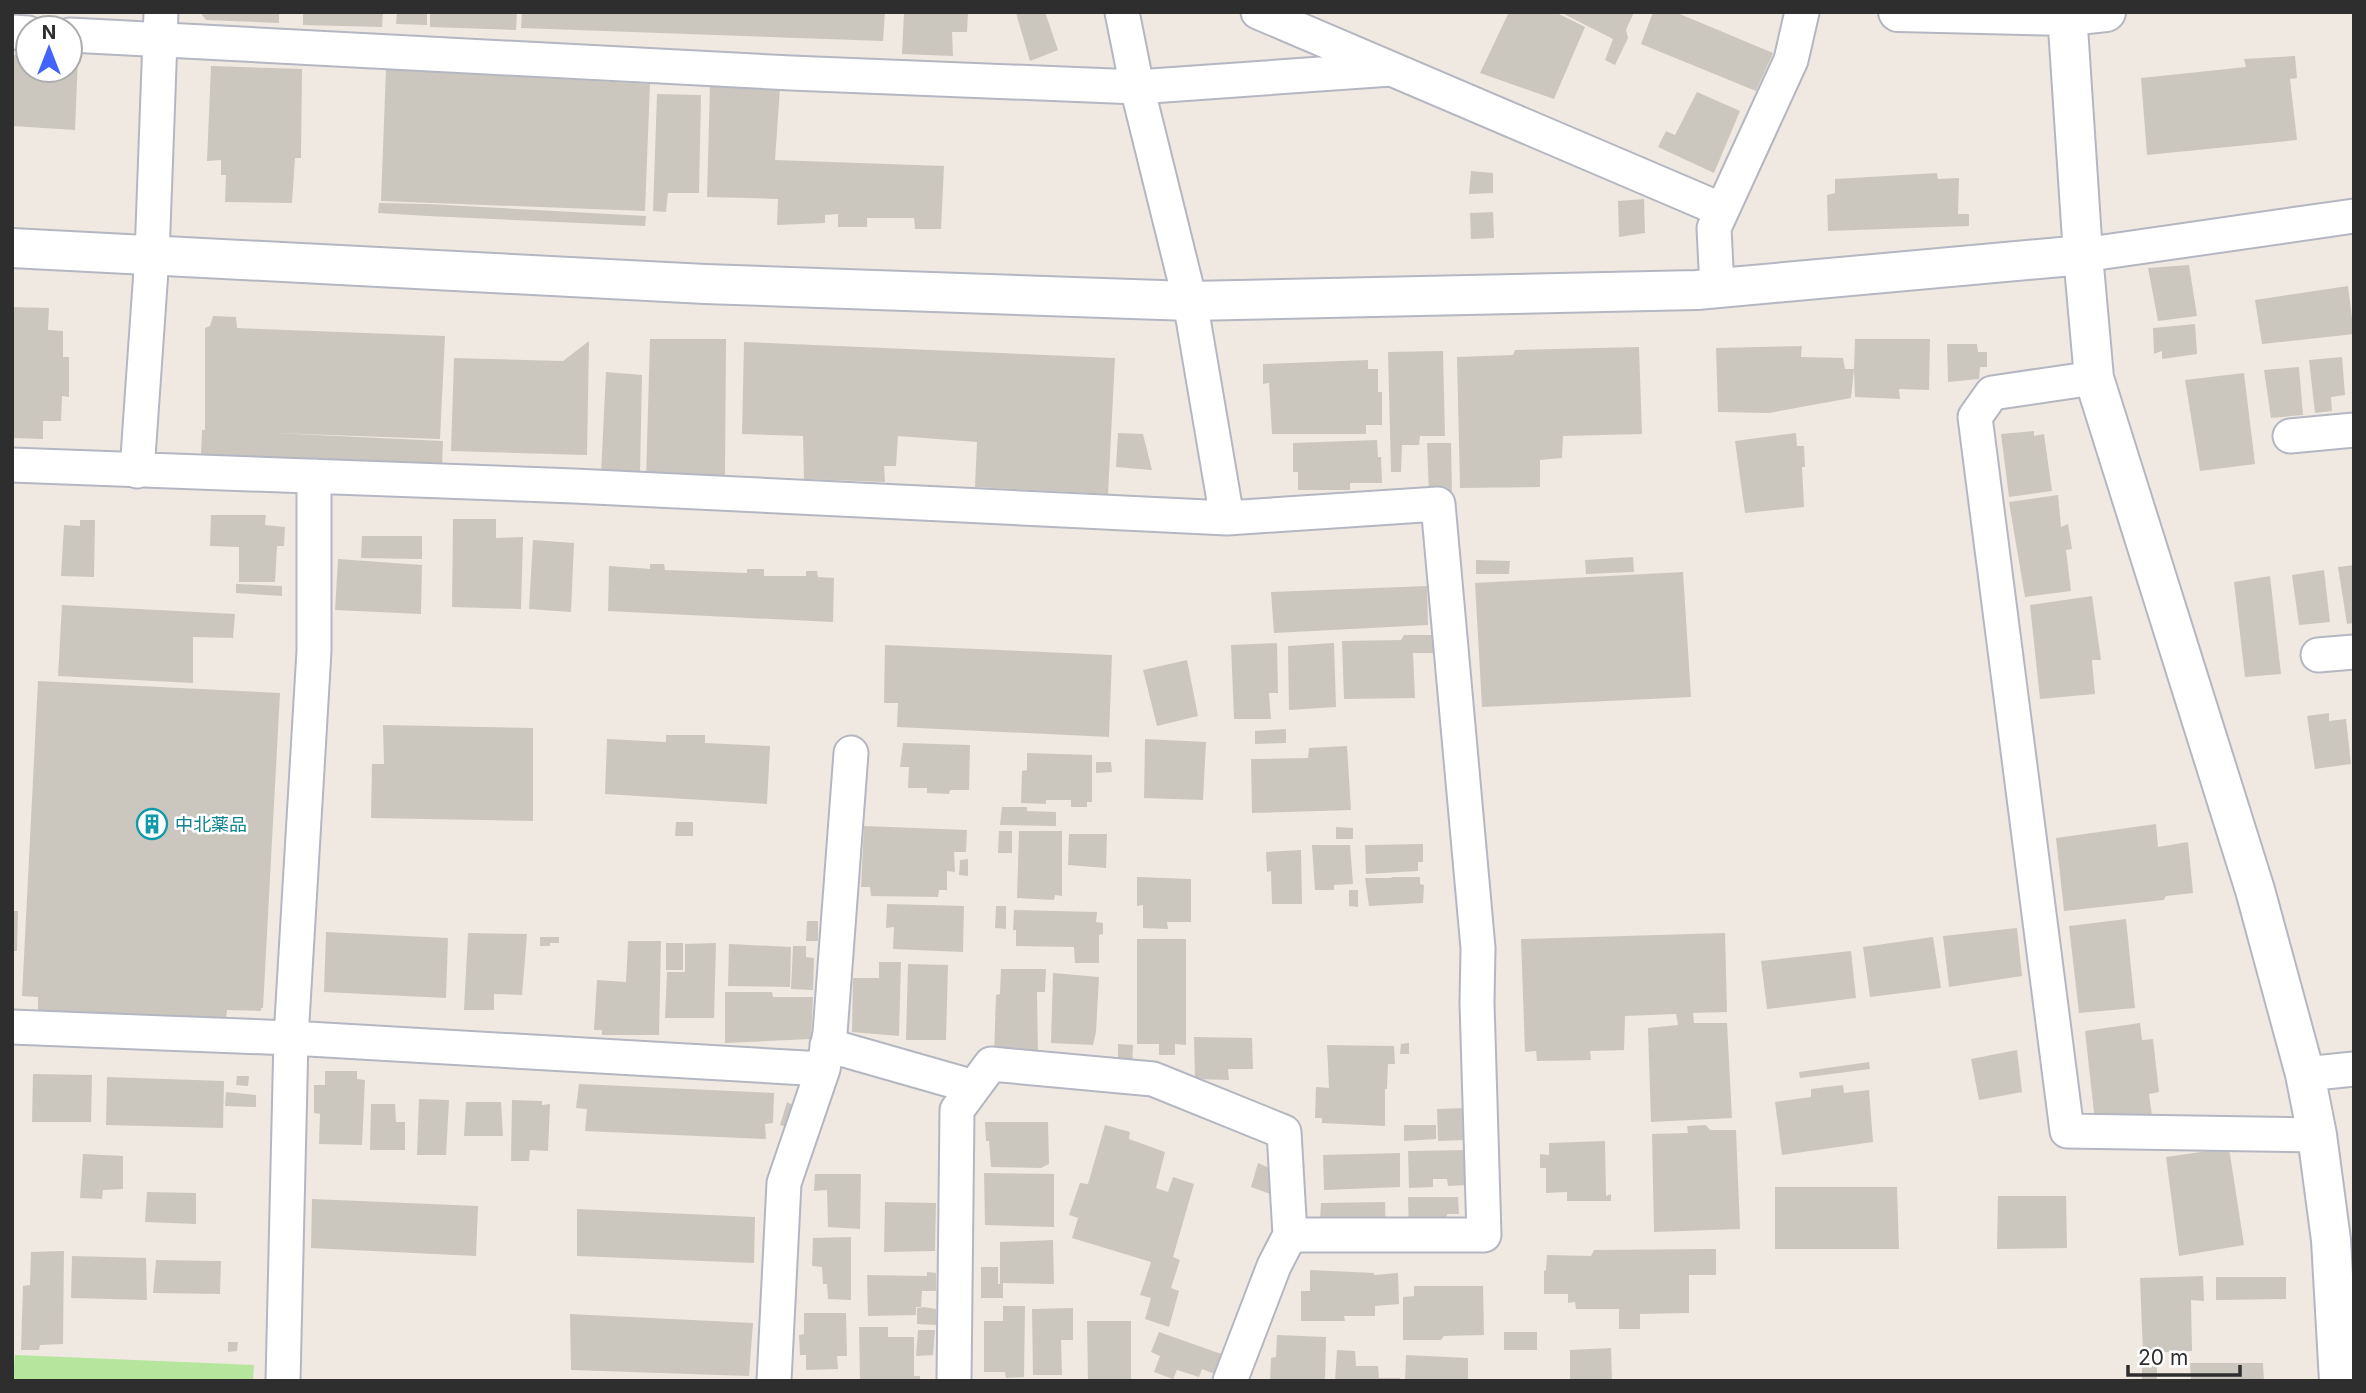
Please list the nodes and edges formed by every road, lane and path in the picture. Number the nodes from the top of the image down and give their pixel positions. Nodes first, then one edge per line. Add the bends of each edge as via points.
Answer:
1 (1122, 12) edge
2 (1258, 12) edge
3 (1802, 12) edge
4 (1898, 12) edge
5 (2106, 12) edge
6 (2067, 14) edge
7 (161, 26) edge
8 (84, 34) edge
9 (1391, 69) junction
10 (1137, 87) junction
11 (1722, 210) junction
12 (2354, 216) edge
13 (12, 248) edge
14 (2082, 255) junction
15 (152, 256) junction
16 (1717, 288) junction
17 (1190, 301) junction
18 (2094, 378) junction
19 (2354, 430) edge
20 (2290, 436) dead end
21 (12, 465) edge
22 (137, 471) junction
23 (314, 476) junction
24 (1227, 518) junction
25 (2354, 652) edge
26 (2318, 655) dead end
27 (851, 753) dead end
28 (12, 1027) edge
29 (291, 1038) junction
30 (825, 1057) junction
31 (2354, 1069) edge
32 (2305, 1074) junction
33 (974, 1087) junction
34 (2317, 1135) junction
35 (1290, 1235) junction
36 (283, 1381) edge
37 (774, 1381) edge
38 (954, 1381) edge
39 (1230, 1381) edge
40 (2339, 1381) edge

1 - 10 street
2 - 9 street
3 - 11 street via 1791,60
4 - 6 street
5 - 6 street
6 - 14 street
7 - 8 street
7 - 10 street via 791,73
7 - 15 street
9 - 10 street
9 - 11 street
10 - 17 street
11 - 16 street via 1714,228
12 - 14 street
13 - 15 street
14 - 16 street
14 - 18 street
15 - 17 street via 705,284
15 - 22 street
16 - 17 street
17 - 24 street
18 - 32 street via 2255,890
18 - 34 street via 1992,393 1975,417 2067,1131
19 - 20 street
21 - 22 street
22 - 23 street
23 - 24 street
23 - 29 street via 314,651
24 - 35 street via 1438,504 1478,948 1485,1235
25 - 26 street
27 - 30 street
28 - 29 street
29 - 30 street
29 - 36 street
30 - 33 street
30 - 37 street via 784,1183
31 - 32 street
32 - 34 street
33 - 35 street via 991,1064 1153,1079 1284,1132
33 - 38 street via 957,1110
34 - 40 street via 2331,1240
35 - 39 street

